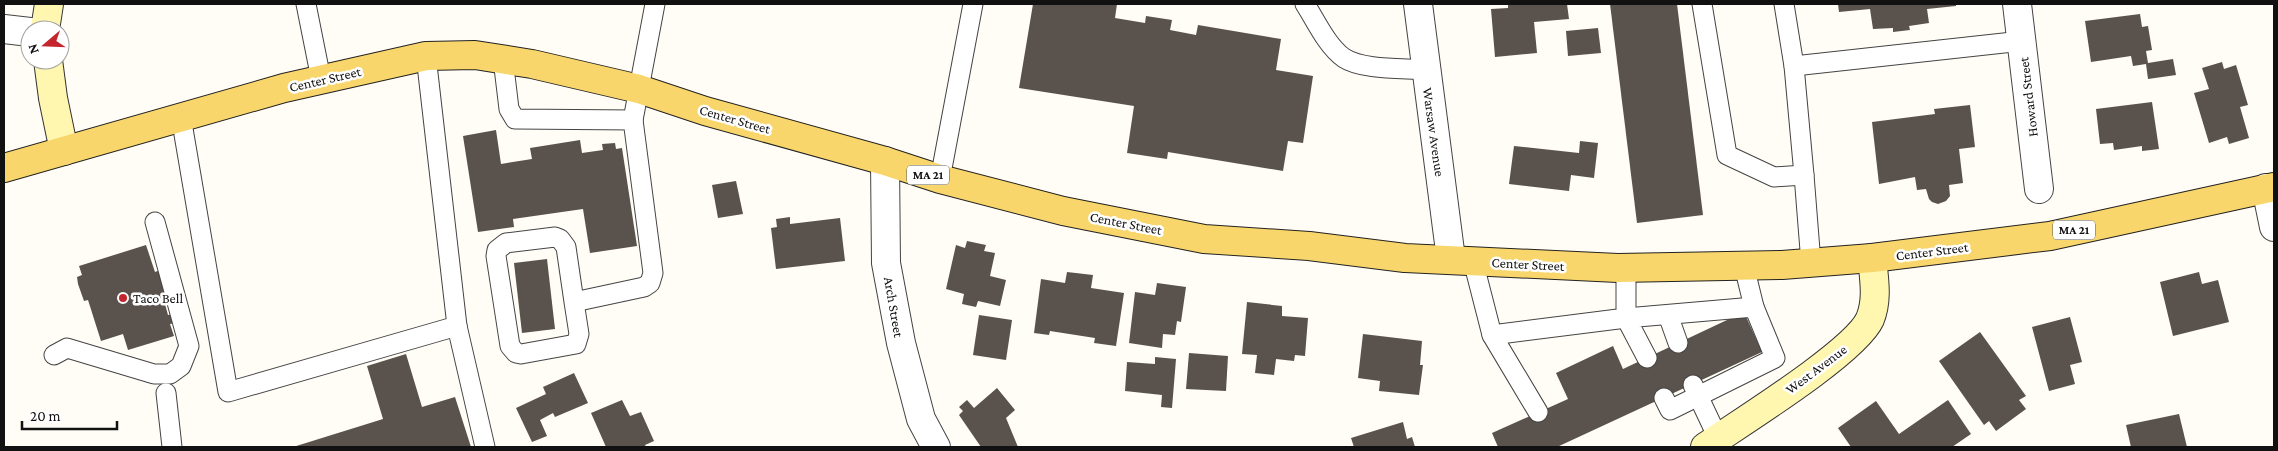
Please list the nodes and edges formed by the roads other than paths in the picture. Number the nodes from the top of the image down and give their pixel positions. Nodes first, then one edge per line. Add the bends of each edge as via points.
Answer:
1 (49, 4) edge
2 (306, 4) edge
3 (655, 4) edge
4 (973, 4) edge
5 (1305, 4) edge
6 (1418, 4) edge
7 (1702, 4) edge
8 (1784, 4) edge
9 (2017, 4) edge
10 (47, 20) edge
11 (4, 29) edge
12 (20, 31) edge
13 (2022, 41) junction
14 (426, 56) junction
15 (503, 59) junction
16 (1794, 66) junction
17 (49, 70) edge
18 (1426, 70) junction
19 (321, 79) junction
20 (640, 89) junction
21 (181, 117) junction
22 (633, 120) junction
23 (64, 151) junction
24 (885, 161) junction
25 (4, 168) edge
26 (1804, 175) junction
27 (940, 179) junction
28 (2270, 188) edge
29 (2039, 190) dead end
30 (155, 222) dead end
31 (2274, 227) edge
32 (1872, 258) junction
33 (1462, 260) junction
34 (1811, 263) junction
35 (1744, 266) junction
36 (1626, 268) junction
37 (574, 302) junction
38 (1754, 307) junction
39 (1668, 315) junction
40 (1626, 318) junction
41 (457, 326) junction
42 (1492, 335) junction
43 (1678, 343) dead end
44 (54, 355) dead end
45 (1647, 358) dead end
46 (1695, 390) junction
47 (166, 394) dead end
48 (1664, 398) dead end
49 (1538, 412) dead end
50 (1711, 443) edge
51 (172, 447) edge
52 (485, 447) edge
53 (936, 447) edge

1 - 10 main road
2 - 19 lane
3 - 20 lane
4 - 27 lane
5 - 18 lane via 1345,58 1364,65
6 - 18 street, Warsaw Avenue
7 - 26 lane via 1727,154 1774,177
8 - 16 lane
9 - 13 street, Howard Street
11 - 12 street
13 - 16 lane
13 - 29 street, Howard Street
14 - 15 main road, Center Street / MA 21 via 475,55
14 - 19 main road, Center Street / MA 21
14 - 41 lane
15 - 20 main road, Center Street / MA 21
15 - 22 lane via 509,109 515,119
16 - 26 lane
17 - 23 main road
18 - 33 street, Warsaw Avenue
19 - 21 main road, Center Street / MA 21
20 - 22 lane
20 - 24 main road, Center Street / MA 21
21 - 23 main road, Center Street / MA 21
21 - 41 lane via 228,392
22 - 37 lane via 652,279 644,286
23 - 25 main road, Center Street / MA 21
24 - 27 main road, Center Street / MA 21
24 - 53 street, Arch Street via 886,263 921,419
26 - 34 lane
27 - 33 main road, Center Street / MA 21 via 1063,211 1204,239 1309,246 1405,258
28 - 31 street
28 - 32 main road, Center Street / MA 21 via 2050,236
30 - 44 lane via 189,346 181,366 170,374 154,374 67,348
32 - 34 main road, Center Street / MA 21
32 - 50 main road, West Avenue via 1874,308 1868,322 1852,342 1812,374
33 - 36 main road, Center Street / MA 21
33 - 42 lane
34 - 35 main road, Center Street / MA 21
35 - 36 main road, Center Street / MA 21
35 - 38 lane
36 - 40 lane
37 - 37 lane via 566,247 560,238 506,243 496,250 510,346 516,353 576,344 579,334
38 - 39 lane via 1711,319
38 - 46 lane via 1774,358 1735,371
39 - 40 lane
39 - 43 lane
40 - 42 lane
40 - 45 lane
41 - 52 lane
42 - 49 lane
46 - 48 lane via 1670,410
46 - 50 lane
47 - 51 lane

